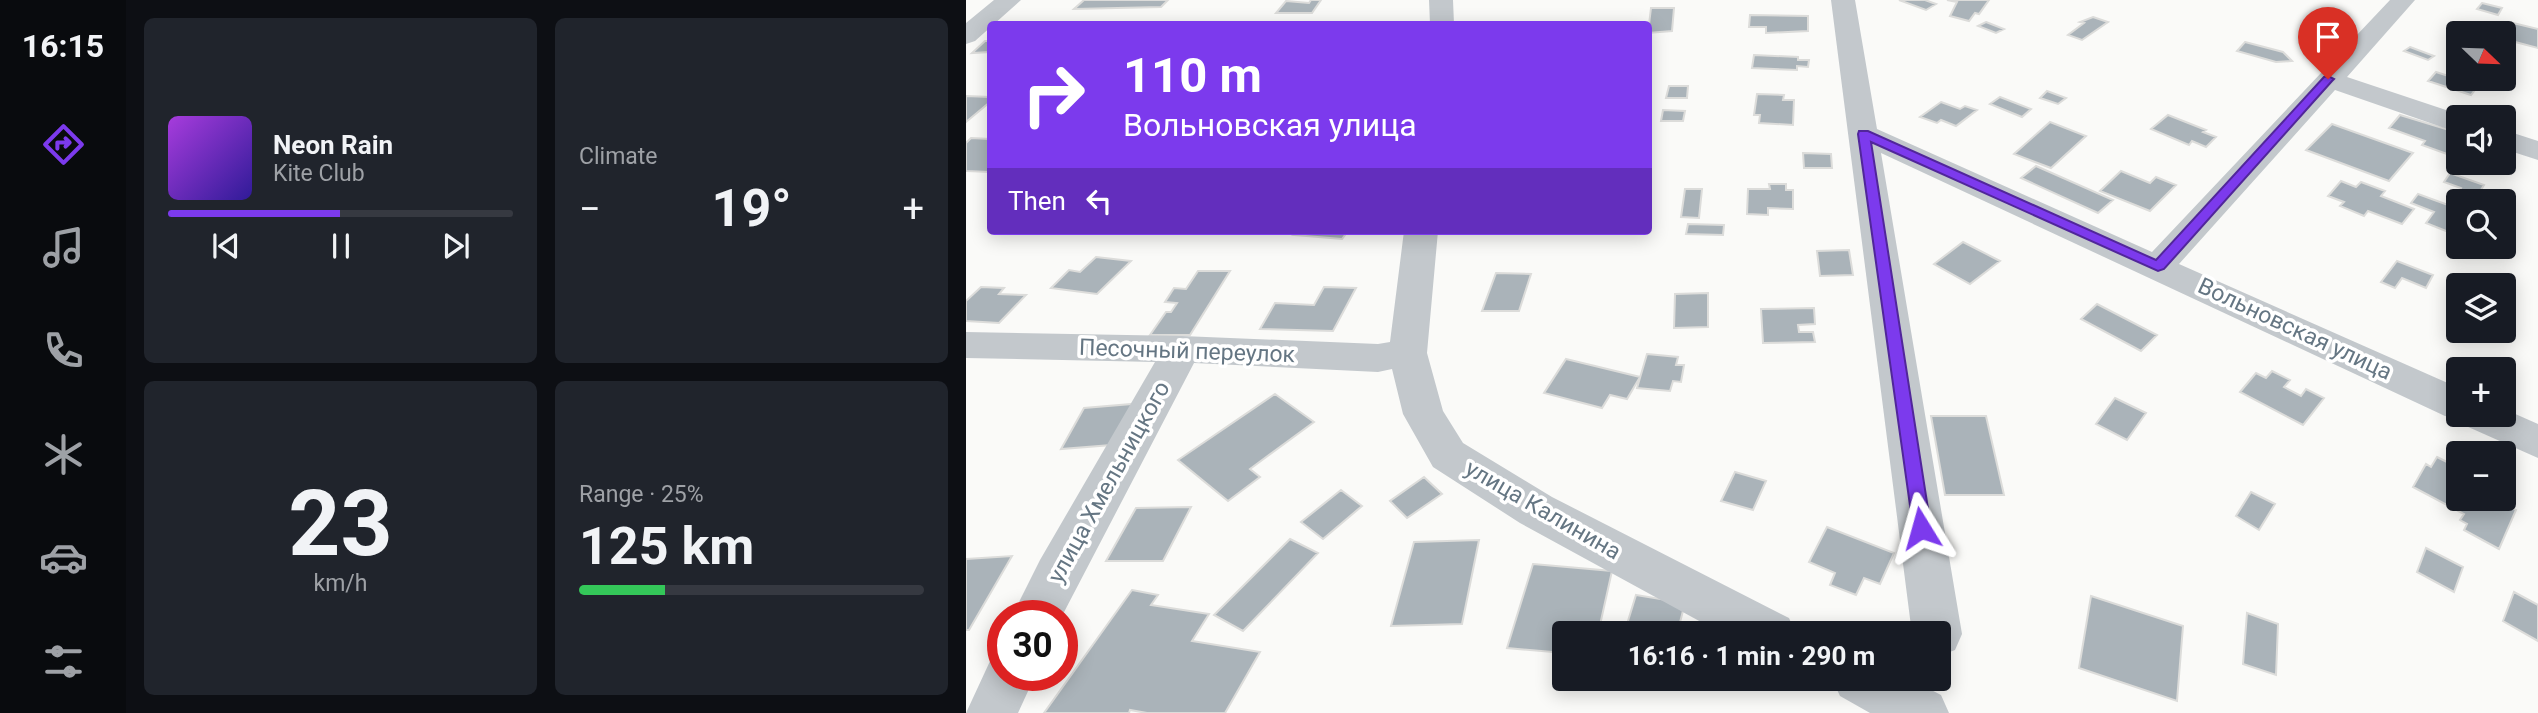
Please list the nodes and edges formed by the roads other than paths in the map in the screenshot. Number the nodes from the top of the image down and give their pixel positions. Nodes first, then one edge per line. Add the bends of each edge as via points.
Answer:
1 (1009, 0) edge
2 (1441, 0) edge
3 (1843, 0) edge
4 (2403, 0) edge
5 (1442, 21) edge
6 (966, 36) edge
7 (2328, 79) junction
8 (2446, 120) edge
9 (1864, 134) junction
10 (2516, 143) edge
11 (2538, 151) edge
12 (1421, 235) edge
13 (2158, 266) junction
14 (966, 345) edge
15 (1182, 349) junction
16 (1408, 353) junction
17 (2446, 399) edge
18 (2506, 427) edge
19 (2538, 442) edge
20 (1045, 600) edge
21 (1746, 621) edge
22 (1935, 621) edge
23 (1002, 691) edge
24 (1893, 691) edge
25 (1917, 699) edge
26 (991, 713) edge

1 - 6 street
2 - 5 street
3 - 9 street
4 - 7 street
7 - 8 street
7 - 13 street
9 - 13 street, Вольновская улица
9 - 22 street
10 - 11 street
12 - 16 street, улица Калинина
13 - 17 street, Вольновская улица
14 - 15 street, Песочный переулок
15 - 16 street, Песочный переулок via 1378,358
15 - 20 street, улица Хмельницкого
16 - 21 street, улица Калинина via 1423,414 1448,455 1536,510
18 - 19 street
23 - 26 street
24 - 25 street

